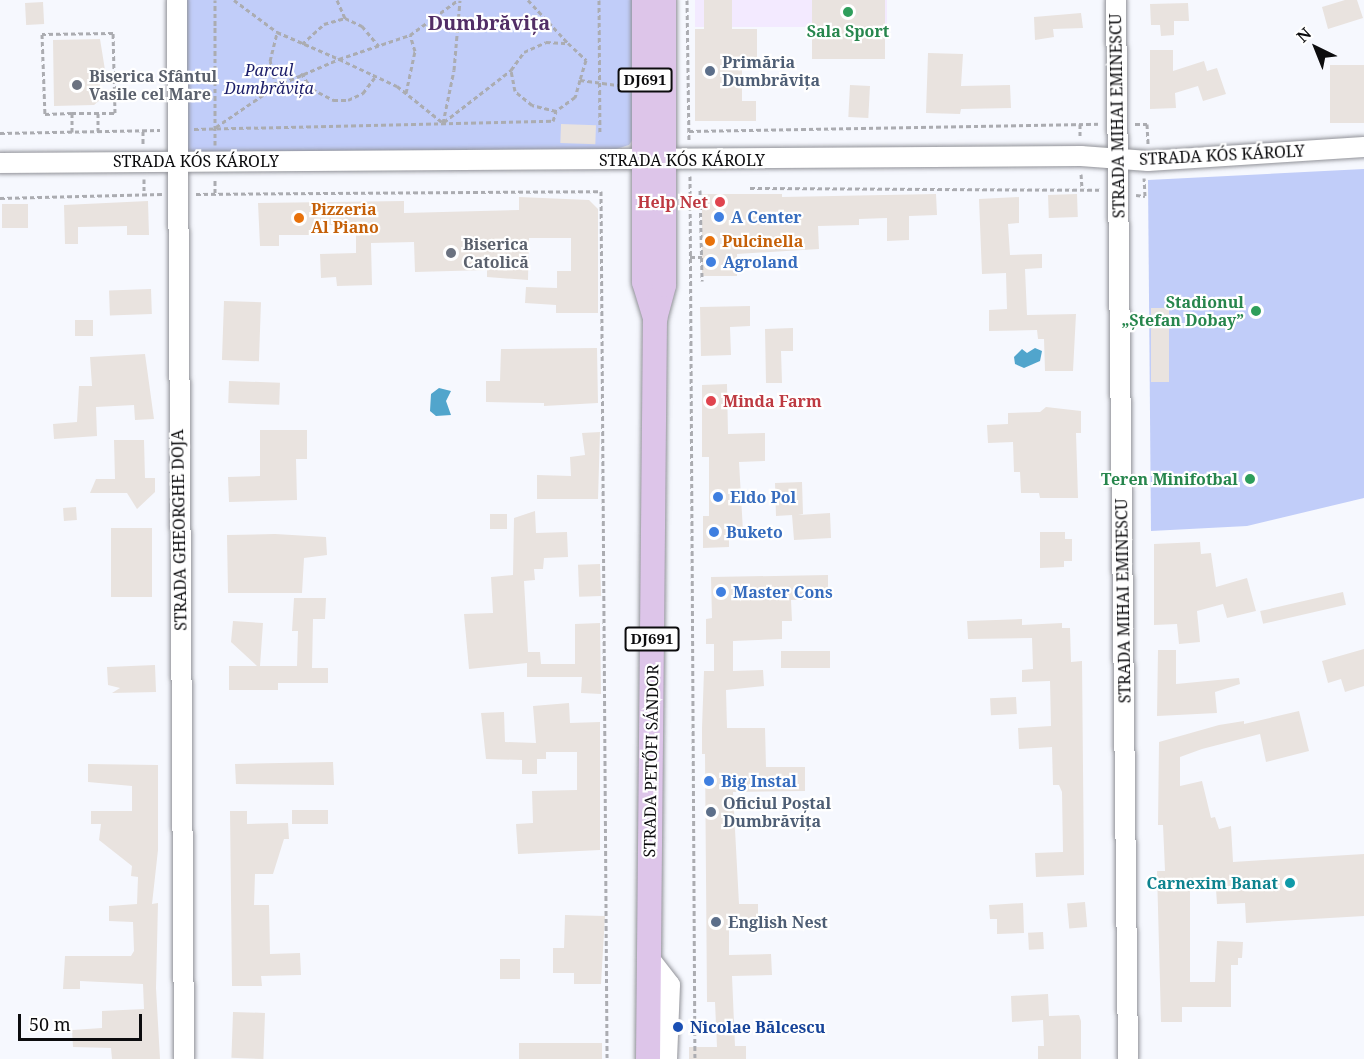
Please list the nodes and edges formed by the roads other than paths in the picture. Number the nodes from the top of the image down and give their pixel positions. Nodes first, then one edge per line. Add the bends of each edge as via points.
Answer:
1 (177, 0) edge
2 (644, 0) edge
3 (664, 0) edge
4 (1116, 0) edge
5 (1364, 147) edge
6 (1118, 159) junction
7 (655, 160) junction
8 (176, 161) junction
9 (0, 163) edge
10 (649, 958) junction
11 (184, 1059) edge
12 (648, 1059) edge
13 (667, 1059) edge
14 (1128, 1059) edge

1 - 8 street, STRADA GHEORGHE DOJA
2 - 7 main road, STRADA PETŐFI SÁNDOR / DJ691
3 - 7 main road, STRADA PETŐFI SÁNDOR / DJ691
4 - 6 street, STRADA MIHAI EMINESCU
5 - 6 street, STRADA KÓS KÁROLY via 1148,161
6 - 7 street, STRADA KÓS KÁROLY
6 - 14 street, STRADA MIHAI EMINESCU
7 - 8 street, STRADA KÓS KÁROLY
7 - 10 main road, STRADA PETŐFI SÁNDOR / DJ691 via 644,282 655,319
8 - 9 street, STRADA KÓS KÁROLY
8 - 11 street, STRADA GHEORGHE DOJA
10 - 12 main road, STRADA PETŐFI SÁNDOR / DJ691
10 - 13 street via 670,985

